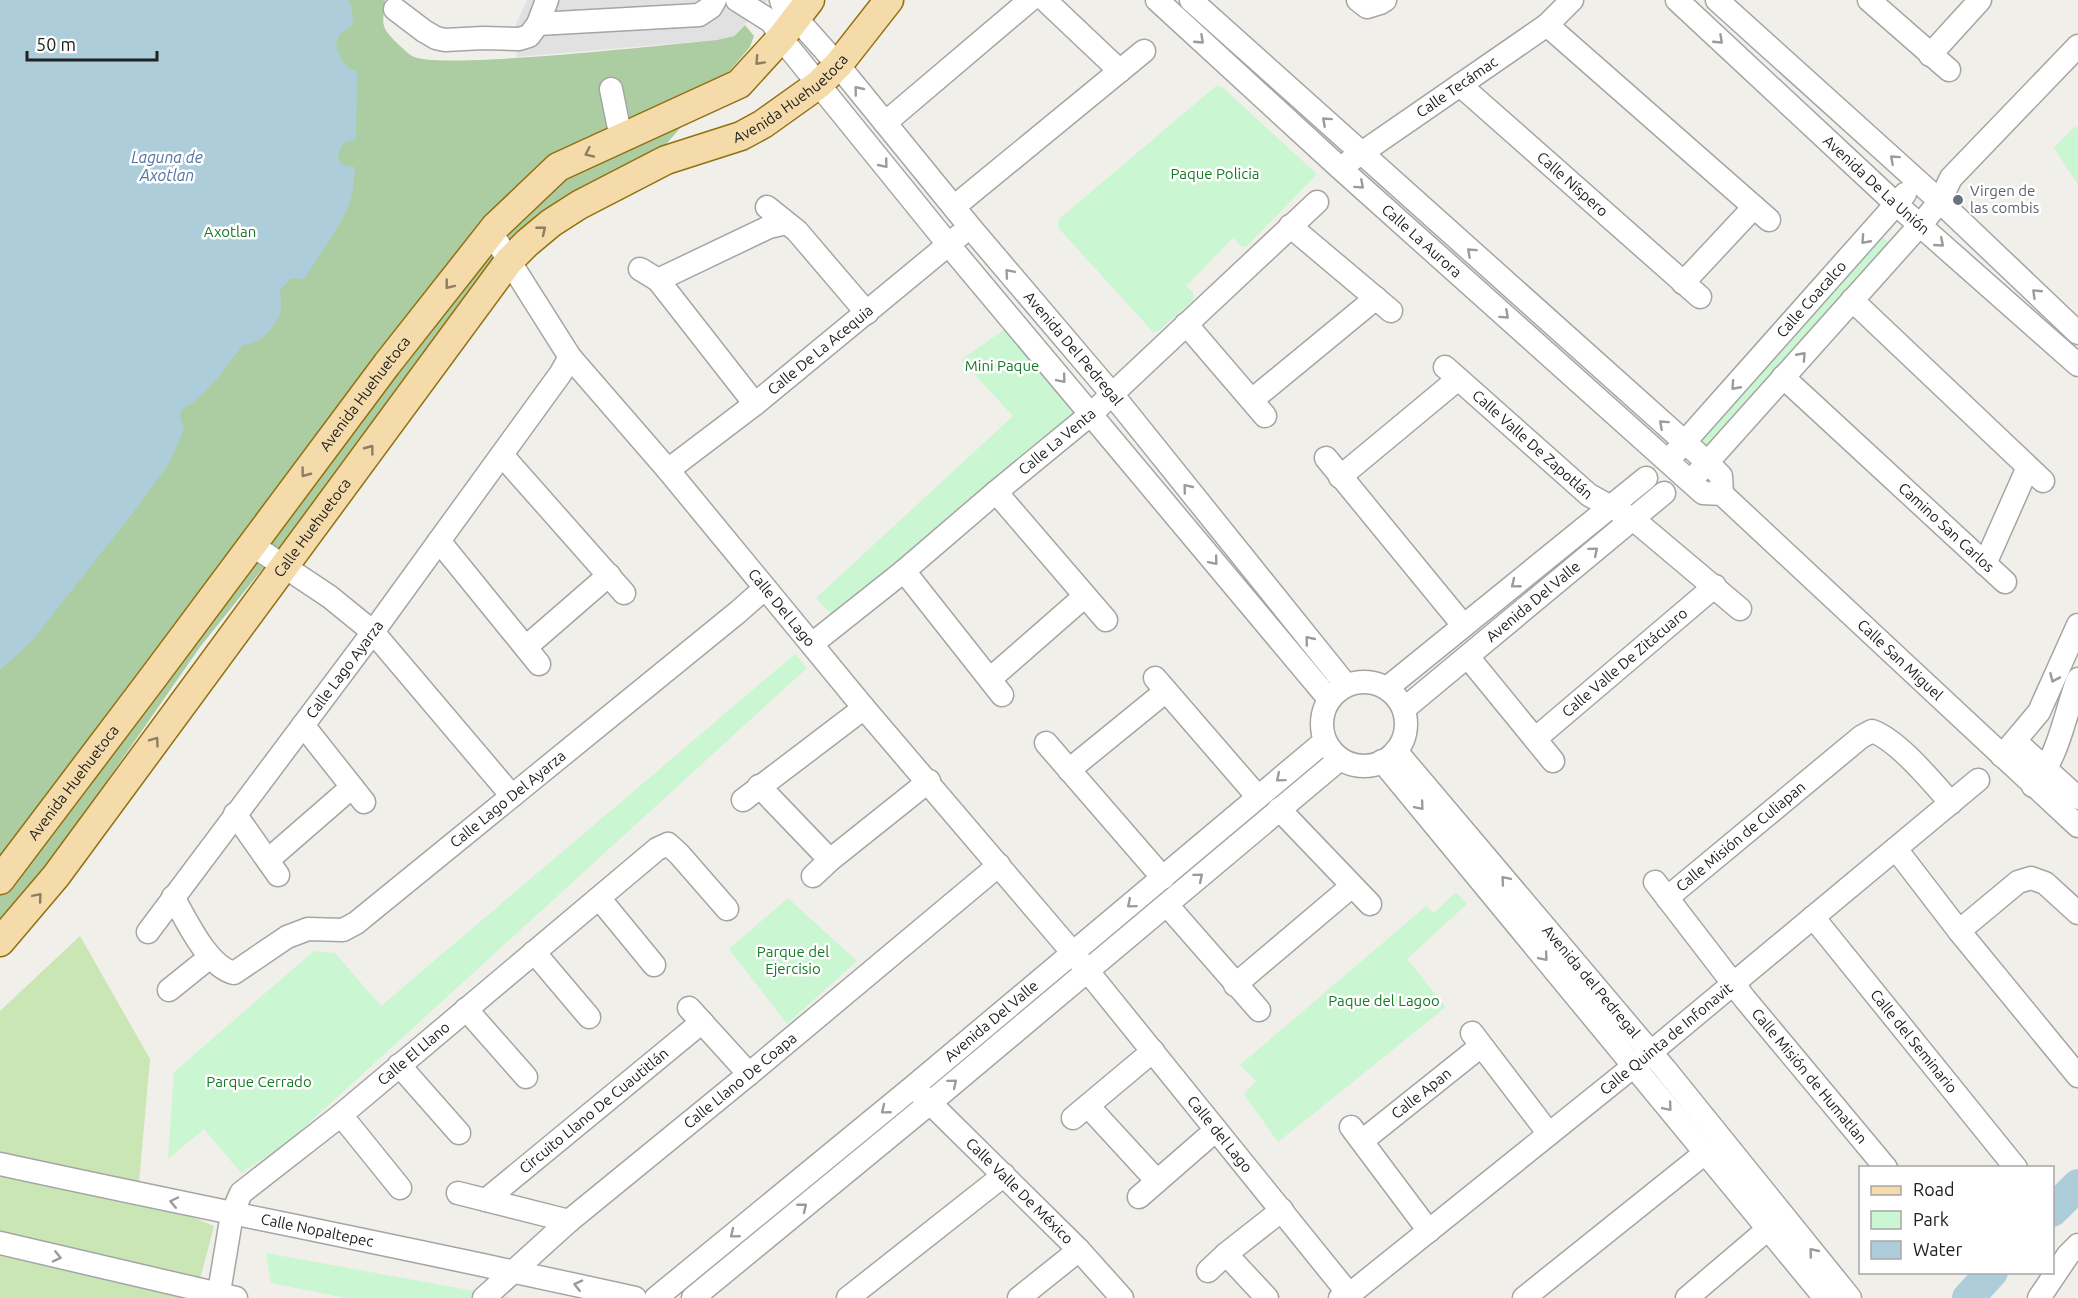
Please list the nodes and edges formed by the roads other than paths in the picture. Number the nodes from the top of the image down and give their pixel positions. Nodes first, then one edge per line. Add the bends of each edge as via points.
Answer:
1 (547, 0) edge
2 (715, 0) edge
3 (737, 0) edge
4 (758, 0) edge
5 (889, 0) edge
6 (1030, 0) edge
7 (1045, 0) edge
8 (1157, 0) edge
9 (1191, 0) edge
10 (1358, 0) edge
11 (1385, 0) edge
12 (1572, 0) edge
13 (1677, 0) edge
14 (1717, 0) edge
15 (1869, 0) edge
16 (1980, 0) edge
17 (395, 9) dead end
18 (785, 12) edge
19 (538, 24) junction
20 (1547, 25) junction
21 (2078, 46) edge
22 (1144, 51) dead end
23 (1930, 55) junction
24 (1949, 70) dead end
25 (1120, 71) junction
26 (829, 74) junction
27 (1460, 85) junction
28 (611, 89) dead end
29 (885, 123) junction
30 (621, 138) junction
31 (1361, 153) junction
32 (666, 160) joint
33 (1340, 168) junction
34 (1951, 178) junction
35 (1916, 180) junction
36 (1940, 201) junction
37 (1317, 202) dead end
38 (1896, 205) junction
39 (955, 206) junction
40 (767, 207) dead end
41 (786, 223) junction
42 (1920, 225) junction
43 (1290, 226) junction
44 (970, 227) junction
45 (491, 232) junction
46 (948, 244) junction
47 (509, 261) junction
48 (1852, 300) junction
49 (867, 313) junction
50 (1186, 324) junction
51 (2078, 333) edge
52 (570, 357) junction
53 (2078, 365) edge
54 (1783, 377) junction
55 (1112, 394) junction
56 (755, 404) junction
57 (1091, 414) junction
58 (1684, 443) junction
59 (502, 455) junction
60 (1326, 458) dead end
61 (1668, 461) junction
62 (1707, 462) junction
63 (668, 471) junction
64 (1340, 477) junction
65 (1646, 478) dead end
66 (1690, 481) junction
67 (996, 492) junction
68 (1664, 493) dead end
69 (1722, 494) junction
70 (1610, 508) junction
71 (1633, 519) junction
72 (440, 541) junction
73 (252, 545) junction
74 (284, 564) junction
75 (1985, 564) junction
76 (904, 572) junction
77 (609, 575) junction
78 (2005, 582) dead end
79 (1715, 586) junction
80 (764, 589) junction
81 (624, 593) dead end
82 (1085, 596) junction
83 (1740, 609) dead end
84 (1106, 620) dead end
85 (2078, 625) edge
86 (1463, 626) junction
87 (373, 632) junction
88 (812, 644) junction
89 (1468, 657) junction
90 (2078, 679) edge
91 (1386, 688) junction
92 (1337, 692) junction
93 (864, 708) junction
94 (1404, 709) junction
95 (303, 725) junction
96 (1535, 739) junction
97 (1325, 741) junction
98 (1046, 743) dead end
99 (2009, 749) junction
100 (1389, 756) junction
101 (1340, 759) junction
102 (1553, 761) dead end
103 (1069, 770) junction
104 (2039, 778) junction
105 (1978, 780) dead end
106 (929, 782) junction
107 (512, 796) junction
108 (1258, 797) junction
109 (2078, 798) edge
110 (1951, 803) junction
111 (1280, 809) junction
112 (235, 814) junction
113 (2078, 826) edge
114 (1896, 849) junction
115 (830, 860) junction
116 (999, 865) junction
117 (813, 876) dead end
118 (1163, 878) junction
119 (0, 880) edge
120 (1352, 886) junction
121 (173, 897) junction
122 (599, 898) junction
123 (1371, 904) dead end
124 (1167, 905) junction
125 (728, 909) dead end
126 (2078, 913) edge
127 (1813, 917) junction
128 (1959, 931) junction
129 (148, 932) dead end
130 (0, 942) edge
131 (534, 952) junction
132 (1073, 953) junction
133 (210, 957) junction
134 (654, 965) dead end
135 (1088, 971) junction
136 (1734, 983) junction
137 (1235, 985) junction
138 (169, 990) dead end
139 (466, 1009) junction
140 (1259, 1010) dead end
141 (589, 1017) dead end
142 (1153, 1051) junction
143 (1642, 1059) junction
144 (399, 1065) junction
145 (750, 1074) junction
146 (2078, 1076) edge
147 (526, 1077) dead end
148 (914, 1087) junction
149 (930, 1103) junction
150 (341, 1115) junction
151 (1216, 1130) junction
152 (459, 1133) dead end
153 (1549, 1134) junction
154 (1706, 1153) junction
155 (0, 1164) edge
156 (1885, 1166) edge
157 (2013, 1166) edge
158 (1004, 1176) junction
159 (1157, 1181) junction
160 (400, 1188) dead end
161 (458, 1193) dead end
162 (1139, 1197) dead end
163 (486, 1200) junction
164 (1282, 1210) junction
165 (232, 1214) junction
166 (569, 1221) junction
167 (1768, 1228) junction
168 (1428, 1231) junction
169 (0, 1243) edge
170 (2078, 1245) edge
171 (1079, 1250) junction
172 (1226, 1254) junction
173 (514, 1271) junction
174 (1208, 1271) dead end
175 (224, 1297) edge
176 (1347, 1297) edge
177 (484, 1298) edge
178 (635, 1298) edge
179 (656, 1298) edge
180 (693, 1298) edge
181 (848, 1298) edge
182 (1019, 1298) edge
183 (1122, 1298) edge
184 (1267, 1298) edge
185 (1524, 1298) edge
186 (1687, 1298) edge
187 (1825, 1298) edge
188 (1850, 1298) edge
189 (2039, 1298) edge

1 - 19 street
2 - 19 street via 699,15
3 - 18 street
4 - 18 street via 768,12
5 - 26 main road, Avenida Huehuetoca
6 - 29 street
7 - 25 street
8 -> 33 street, Calle La Aurora
31 -> 9 street, Calle La Aurora
10 - 11 street via 1366,7
12 - 20 street, Calle Tecámac
13 -> 38 street, Avenida De La Unión
35 -> 14 street, Avenida De La Unión
15 - 23 street
16 - 23 street
17 - 19 street via 424,32 445,40 519,39 529,36
18 - 26 street, Avenida Del Pedregal
18 -> 30 main road, Avenida Huehuetoca via 739,84
20 - 27 street, Calle Tecámac
20 - 27 street, Calle Níspero via 1761,214 1691,290
21 - 34 street, Calle Coacalco
22 - 25 street
23 - 24 street
25 - 39 street
29 -> 26 street, Avenida Del Pedregal
26 - 32 main road, Avenida Huehuetoca via 741,136
26 -> 46 street, Avenida Del Pedregal
27 - 31 street, Calle Tecámac
28 - 30 street
29 - 39 street, Avenida Del Pedregal
30 -> 45 main road, Avenida Huehuetoca via 558,167
31 - 33 street, Calle Tecámac
58 -> 31 street, Calle La Aurora
47 -> 32 main road, Calle Huehuetoca via 551,223
33 -> 61 street, Calle La Aurora
34 - 35 street
34 - 36 street, Calle Coacalco
35 - 36 street, Avenida De La Unión
35 - 38 street, Calle Coacalco
36 - 42 street, Calle Coacalco
51 -> 36 street, Avenida De La Unión
37 - 43 street, Calle La Venta
38 - 42 street, Avenida De La Unión
38 -> 58 street, Calle Coacalco
39 - 44 street, Avenida Del Pedregal
40 - 41 street
41 - 49 street
41 - 56 street via 649,274
42 - 48 street, Calle Coacalco
42 -> 53 street, Avenida De La Unión
43 - 50 street, Calle La Venta
43 - 50 street via 1383,304 1258,408
44 - 46 street, Calle De La Acequia
55 -> 44 street, Avenida Del Pedregal
45 - 47 street, Calle Del Lago
45 -> 73 main road, Avenida Huehuetoca
46 - 49 street, Calle De La Acequia
46 -> 57 street, Avenida Del Pedregal
47 - 52 street, Calle Del Lago
74 -> 47 main road, Calle Huehuetoca
54 -> 48 street, Calle Coacalco
48 - 75 street, Camino San Carlos via 2036,474
49 - 56 street, Calle De La Acequia
50 - 55 street, Calle La Venta
52 - 59 street, Calle Lago Ayarza
52 - 63 street, Calle Del Lago
54 - 62 street, Calle Coacalco
54 - 75 street, Camino San Carlos
55 - 57 street, Calle La Venta
92 -> 55 street, Avenida Del Pedregal
56 - 63 street, Calle De La Acequia
57 - 67 street, Calle La Venta
57 -> 92 street, Avenida Del Pedregal
58 - 61 street, Calle Coacalco
58 - 62 street, Calle La Aurora
59 - 72 street, Calle Lago Ayarza
59 - 77 street
60 - 64 street
61 - 66 street, Calle La Aurora
62 - 66 street, Calle Coacalco
62 - 69 street, Calle San Miguel via 1721,476
63 - 80 street, Calle Del Lago
64 - 70 street, Calle Valle De Zapotlán via 1452,373 1589,495
64 - 86 street
65 - 70 street, Avenida Del Valle
66 - 69 street, Calle San Miguel via 1703,493
67 - 76 street, Calle La Venta
67 - 82 street
68 - 71 street, Avenida Del Valle
69 - 99 street, Calle San Miguel
70 - 71 street
70 -> 86 street, Avenida Del Valle
71 - 79 street
89 -> 71 street, Avenida Del Valle
72 - 77 street via 533,655
72 - 87 street, Calle Lago Ayarza
73 - 74 street
73 - 119 main road, Avenida Huehuetoca
74 - 87 street
130 -> 74 main road, Calle Huehuetoca via 56,876
75 - 78 street
76 - 82 street via 996,687
76 - 88 street, Calle La Venta
77 - 81 street
79 - 83 street
79 - 96 street, Calle Valle De Zitácuaro
80 - 88 street, Calle Del Lago
80 - 107 street, Calle Lago Del Ayarza
82 - 84 street
85 -> 99 street via 2039,712
86 - 91 street, Avenida Del Valle
87 - 95 street, Calle Lago Ayarza
87 - 107 street
88 - 93 street, Calle Del Lago
89 - 94 street, Avenida Del Valle
89 - 96 street
90 - 104 street via 2056,750
91 - 92 street via 1359,681
91 - 94 street
92 - 97 street via 1324,709
93 - 106 street, Calle Del Lago
93 - 115 street via 751,793
94 - 100 street via 1406,731
95 - 112 street, Calle Lago Ayarza
95 - 112 street via 358,795 273,867
96 - 102 street
97 - 101 street
97 -> 108 street, Avenida Del Valle
98 - 103 street
99 - 104 street, Calle San Miguel
100 - 101 street via 1370,766
100 - 143 street, Avenida del Pedregal
101 - 111 street, Avenida Del Valle
103 - 108 street via 1161,684
103 - 118 street
104 - 109 street
104 - 113 street
105 - 110 street, Calle Quinta de Infonavit
106 - 115 street
106 - 116 street, Calle Del Lago
107 - 133 street, Calle Lago Del Ayarza via 343,930 308,929 287,937 234,973
108 - 118 street, Avenida Del Valle
110 - 114 street, Calle Quinta de Infonavit
110 - 136 street, Calle Misión de Culiapan via 1884,735 1872,731 1661,890
111 - 120 street
124 -> 111 street, Avenida Del Valle
112 - 121 street, Calle Lago Ayarza
114 - 127 street, Calle Quinta de Infonavit
114 - 128 street
115 - 117 street
116 - 132 street, Calle Del Lago
116 - 145 street, Calle Llano De Coapa
118 -> 132 street, Avenida Del Valle
120 - 123 street
120 - 137 street
121 - 129 street, Calle Lago Ayarza
121 - 133 street
122 - 125 street, Calle El Llano via 668,844
122 - 131 street, Calle El Llano
122 - 134 street
124 - 135 street, Avenida Del Valle
124 - 137 street
126 - 128 street via 2045,883 2031,878 2018,882
127 - 136 street, Calle Quinta de Infonavit
127 - 157 street, Calle del Seminario
128 - 146 street
131 - 139 street, Calle El Llano
131 - 141 street
132 - 135 street, Calle Del Lago
132 - 148 street, Avenida Del Valle
133 - 138 street
135 - 142 street, Calle del Lago
149 -> 135 street, Avenida Del Valle
136 - 143 street, Calle Quinta de Infonavit
136 - 156 street, Calle Misión de Humatlan
137 - 140 street
139 - 144 street, Calle El Llano
139 - 147 street
142 - 151 street, Calle del Lago
142 - 159 street via 1080,1112
143 - 153 street, Calle Quinta de Infonavit
143 -> 154 street, Avenida del Pedregal
188 -> 143 street, Avenida del Pedregal via 1665,1069
144 - 150 street, Calle El Llano
144 - 152 street
145 - 163 street, Circuito Llano De Cuautitlán via 696,1015
145 - 166 street, Calle Llano De Coapa
148 - 149 street, Calle Valle De México
148 -> 179 street, Avenida Del Valle
149 - 158 street, Calle Valle De México
180 -> 149 street, Avenida Del Valle
150 - 160 street
150 - 165 street, Calle El Llano via 241,1193
151 - 159 street
151 - 164 street, Calle del Lago
153 - 168 street, Calle Quinta de Infonavit
153 - 168 street, Calle Apan via 1476,1039 1357,1134
154 - 167 street, Avenida del Pedregal
154 - 185 street
165 -> 155 street, Calle Nopaltepec
158 - 171 street, Calle Valle De México
158 - 181 street
159 - 162 street
161 - 163 street
163 - 166 street
164 - 172 street
164 - 176 street, Calle del Lago
165 - 173 street, Calle Nopaltepec
165 - 175 street, Calle El Llano
166 - 173 street, Calle Llano De Coapa
167 - 186 street
167 - 187 street, Avenida del Pedregal
168 - 176 street, Calle Quinta de Infonavit
169 -> 175 street
170 - 189 street
171 - 182 street
171 - 183 street, Calle Valle De México
172 - 174 street
172 - 184 street
173 - 177 street, Calle Llano De Coapa
178 -> 173 street, Calle Nopaltepec

